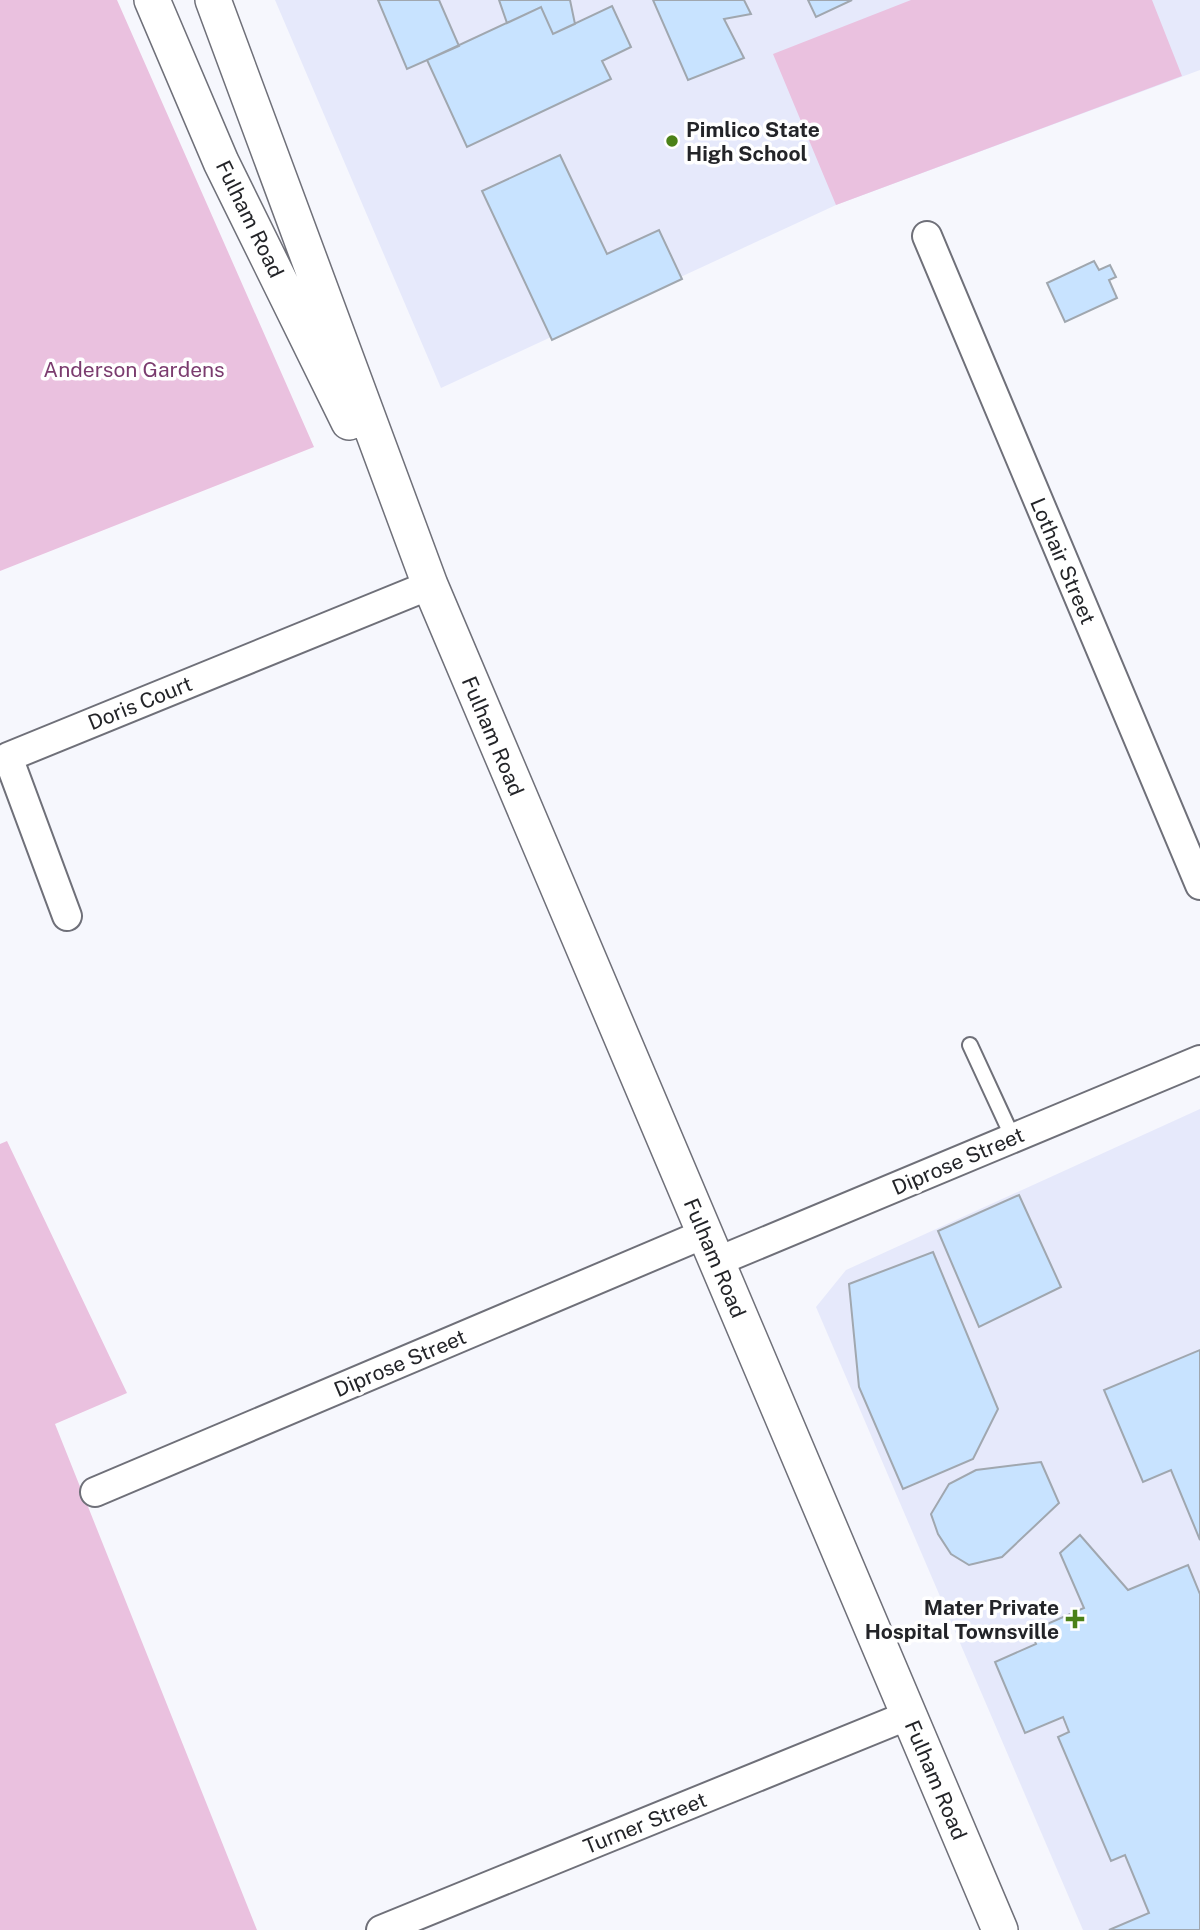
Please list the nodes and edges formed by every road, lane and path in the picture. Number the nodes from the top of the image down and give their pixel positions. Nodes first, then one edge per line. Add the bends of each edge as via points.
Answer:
1 (152, 0) edge
2 (213, 0) edge
3 (927, 236) dead end
4 (430, 585) junction
5 (1200, 886) edge
6 (67, 916) dead end
7 (970, 1045) dead end
8 (1200, 1060) edge
9 (1013, 1138) junction
10 (710, 1248) junction
11 (95, 1492) dead end
12 (909, 1715) junction
13 (381, 1930) edge
14 (1000, 1930) edge

1 - 4 street, Fulham Road via 221,162
2 - 4 street, Fulham Road
3 - 5 street, Lothair Street
4 - 6 street, Doris Court via 8,757
4 - 10 street, Fulham Road
7 - 9 lane
8 - 9 street, Diprose Street
9 - 10 street, Diprose Street
10 - 11 street, Diprose Street
10 - 12 street, Fulham Road
12 - 13 street, Turner Street
12 - 14 street, Fulham Road

